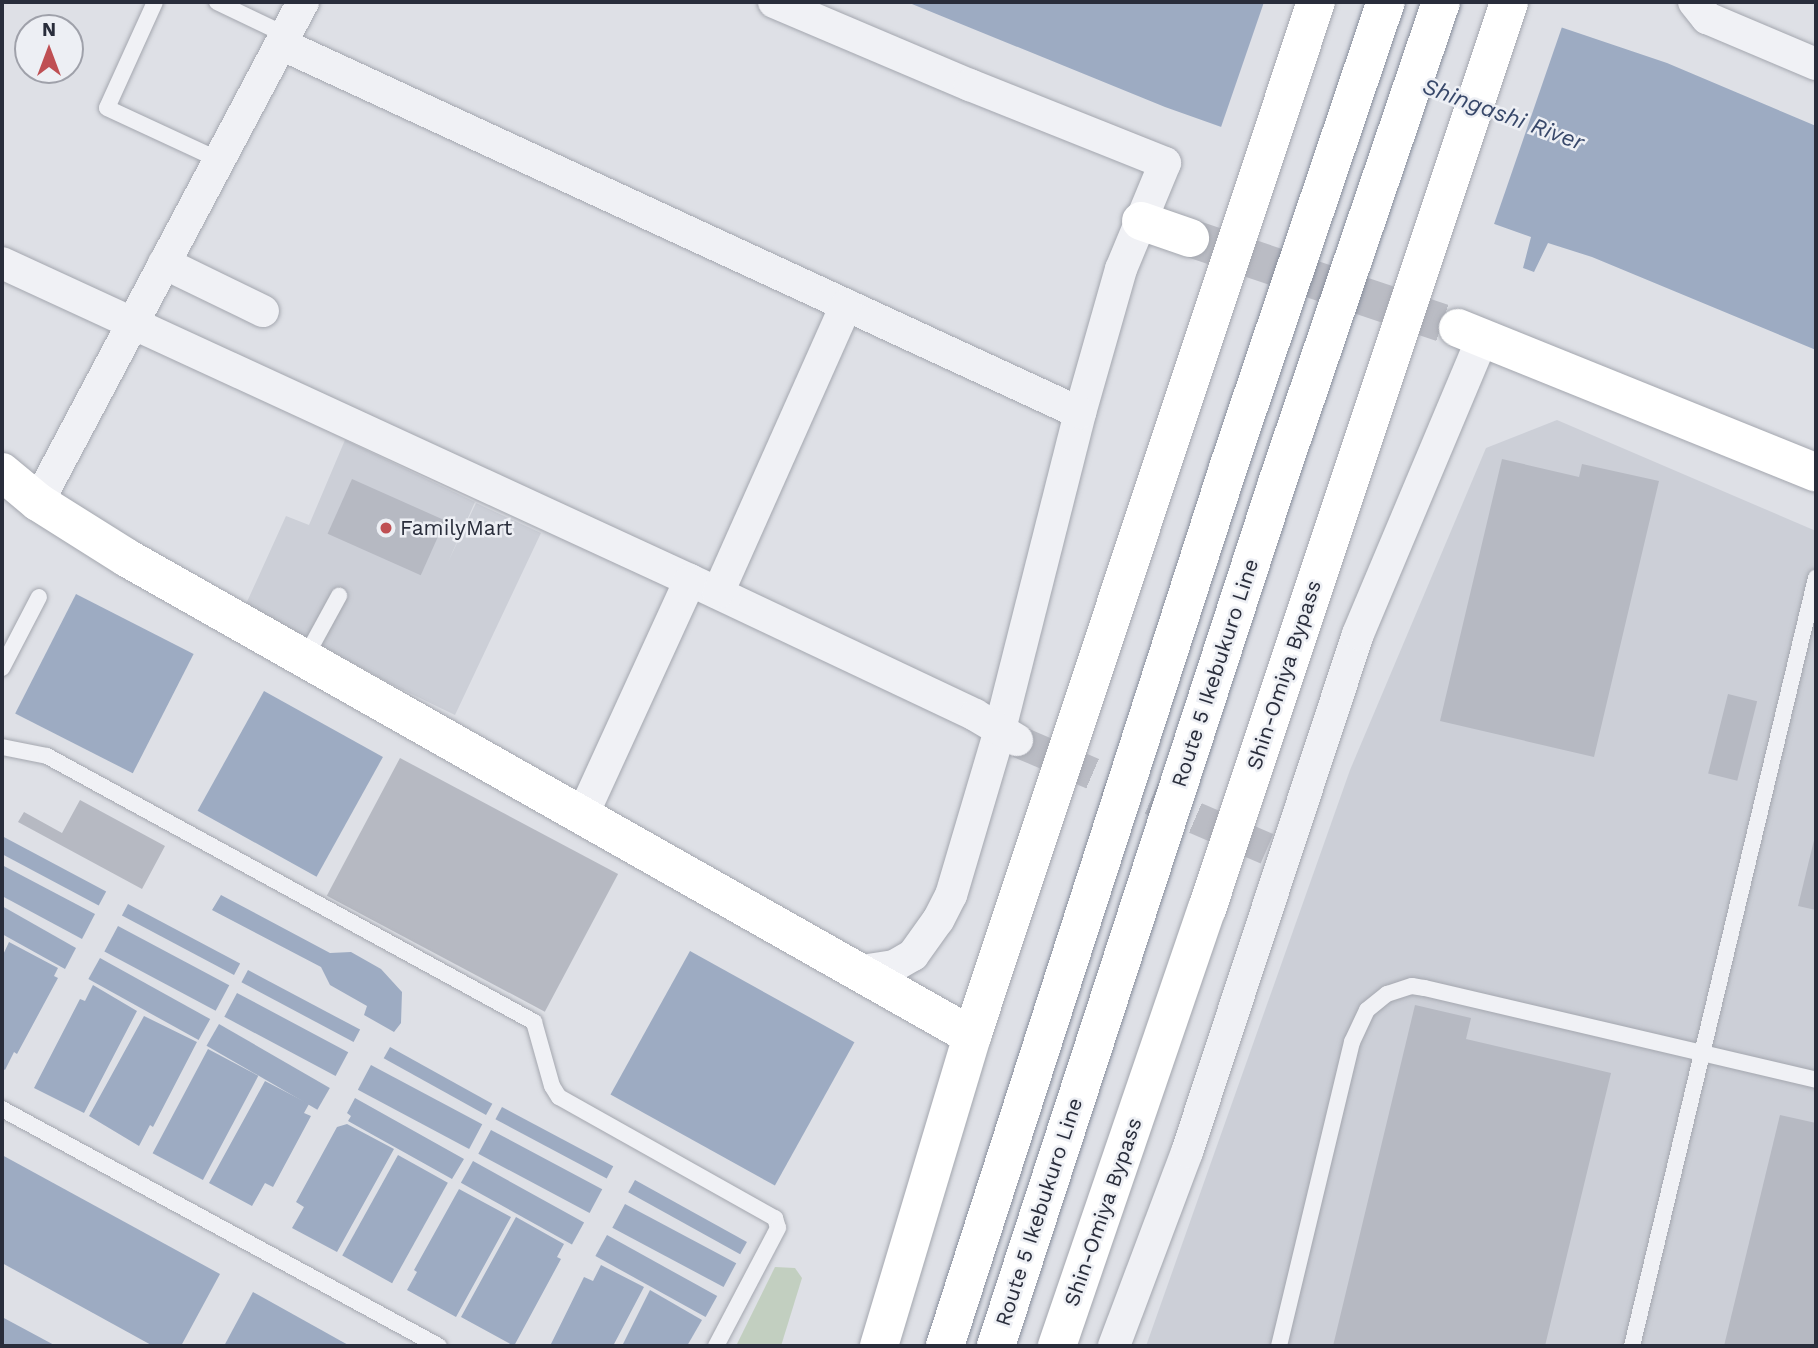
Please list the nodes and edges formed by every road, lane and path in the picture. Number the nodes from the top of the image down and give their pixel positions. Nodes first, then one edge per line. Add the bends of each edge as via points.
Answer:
1 (155, 2) edge
2 (217, 2) edge
3 (303, 2) edge
4 (774, 2) edge
5 (1316, 2) edge
6 (1386, 2) edge
7 (1441, 2) edge
8 (1509, 2) edge
9 (1693, 2) edge
10 (283, 40) junction
11 (1816, 64) edge
12 (219, 160) junction
13 (1141, 221) junction
14 (1190, 238) tunnel mouth
15 (2, 263) edge
16 (164, 263) junction
17 (846, 305) junction
18 (263, 310) dead end
19 (133, 323) junction
20 (1470, 333) joint
21 (1080, 413) junction
22 (2, 472) edge
23 (1816, 474) edge
24 (38, 502) junction
25 (1816, 578) edge
26 (704, 587) junction
27 (339, 596) dead end
28 (39, 597) dead end
29 (305, 658) junction
30 (2, 668) edge
31 (1009, 736) junction
32 (4, 753) edge
33 (583, 814) junction
34 (861, 971) junction
35 (972, 1036) junction
36 (1704, 1055) junction
37 (1816, 1080) edge
38 (2, 1109) edge
39 (439, 1346) edge
40 (716, 1346) edge
41 (879, 1346) edge
42 (945, 1346) edge
43 (996, 1346) edge
44 (1057, 1346) edge
45 (1114, 1346) edge
46 (1279, 1346) edge
47 (1632, 1346) edge

1 - 12 lane via 107,108
2 - 10 lane
3 - 10 street
4 - 13 street via 1165,163
5 - 35 main road
6 - 42 main road, bridge via 1224,482
7 - 43 main road, Route 5 Ikebukuro Line, bridge via 1277,483
8 - 44 main road, Shin-Omiya Bypass
9 - 11 street via 1707,18
10 - 12 street
10 - 17 street
12 - 16 street
13 - 14 main road
13 - 21 street via 1121,269
15 - 19 street
16 - 18 street
16 - 19 street
17 - 21 street
17 - 26 street
19 - 24 street
19 - 26 street
20 - 23 main road
20 - 45 street via 1277,853 1187,1152
21 - 31 street
22 - 24 main road
24 - 29 main road
25 - 36 lane
26 - 31 street
26 - 33 street
27 - 29 lane
28 - 30 lane
29 - 33 main road
31 - 34 street via 946,908 912,955 894,966
32 - 40 lane via 47,756 534,1022 559,1097 775,1218 778,1228
33 - 34 main road
34 - 35 main road
35 - 41 main road
36 - 37 lane
36 - 46 lane via 1412,986 1376,1001 1352,1042
36 - 47 lane
38 - 39 lane

